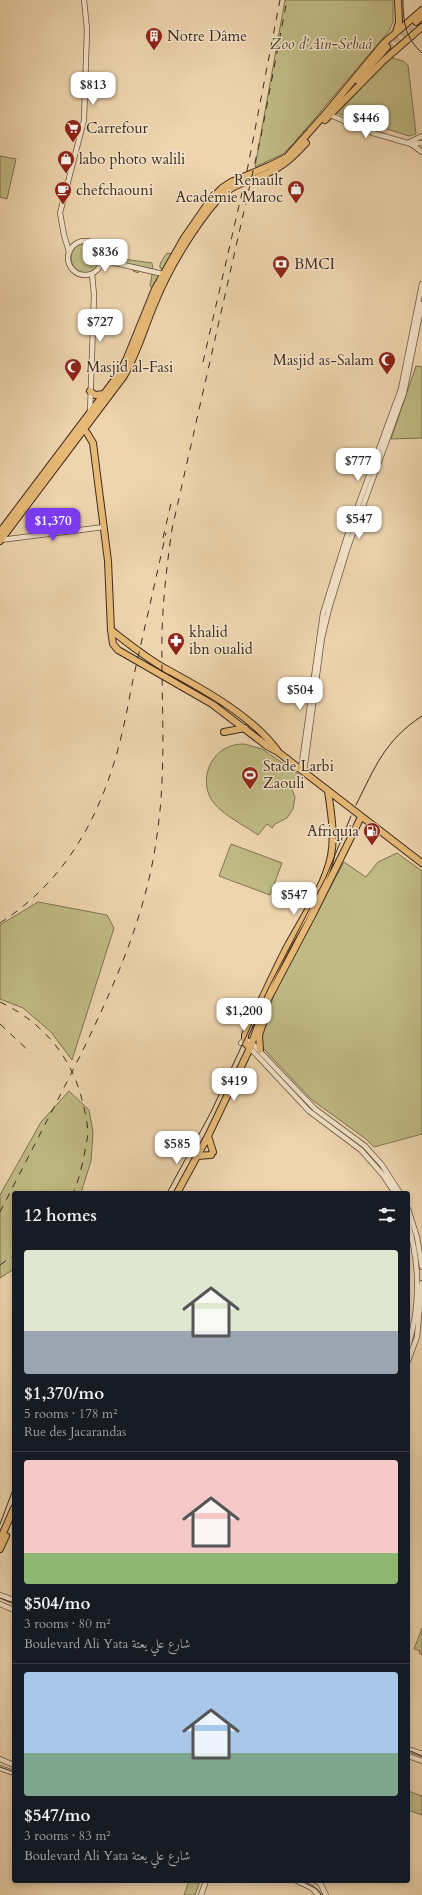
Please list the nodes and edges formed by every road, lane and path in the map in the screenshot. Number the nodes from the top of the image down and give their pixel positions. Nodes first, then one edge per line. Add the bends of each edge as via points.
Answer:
1 (84, 0) edge
2 (398, 0) edge
3 (422, 10) edge
4 (422, 16) edge
5 (420, 24) edge
6 (396, 32) junction
7 (388, 48) tunnel mouth
8 (330, 113) junction
9 (421, 137) edge
10 (422, 143) edge
11 (410, 144) junction
12 (422, 152) edge
13 (66, 241) junction
14 (75, 245) junction
15 (69, 252) junction
16 (102, 260) junction
17 (92, 274) junction
18 (163, 274) junction
19 (422, 284) edge
20 (422, 304) edge
21 (90, 391) junction
22 (104, 394) junction
23 (91, 416) junction
24 (82, 428) junction
25 (361, 505) junction
26 (104, 527) junction
27 (0, 532) edge
28 (0, 541) edge
29 (111, 630) junction
30 (245, 728) junction
31 (224, 732) dead end
32 (278, 752) junction
33 (302, 771) junction
34 (328, 792) junction
35 (361, 817) junction
36 (422, 863) edge
37 (271, 992) junction
38 (246, 1043) junction
39 (260, 1050) junction
40 (208, 1136) junction
41 (197, 1156) junction
42 (173, 1191) edge
43 (178, 1191) edge
44 (393, 1191) edge
45 (399, 1191) edge
46 (410, 1215) edge
47 (410, 1232) edge
48 (422, 1264) edge
49 (422, 1267) edge
50 (422, 1283) edge
51 (410, 1338) edge
52 (410, 1356) edge
53 (12, 1513) edge
54 (12, 1522) edge
55 (0, 1540) edge
56 (0, 1549) edge
57 (0, 1595) edge
58 (12, 1599) edge
59 (0, 1604) edge
60 (12, 1609) edge
61 (410, 1750) edge
62 (422, 1754) edge
63 (410, 1757) edge
64 (0, 1759) edge
65 (422, 1761) edge
66 (12, 1763) edge
67 (0, 1768) edge
68 (12, 1772) edge
69 (205, 1883) edge
70 (302, 1883) edge
71 (320, 1883) edge
72 (201, 1895) edge
73 (318, 1895) edge
74 (326, 1895) edge

1 - 13 street via 87,24 85,110 61,209 62,229
2 - 6 main road
3 - 6 main road
4 - 5 main road
5 - 8 main road
6 - 8 main road via 370,59
7 - 8 main road
8 - 11 street via 373,133
8 - 18 main road via 287,156 235,180 218,191 197,219
8 - 23 main road via 289,161 266,175 230,189 213,205 161,289 127,370
9 - 10 street
9 - 11 street
10 - 11 street
11 - 12 street
13 - 14 street
13 - 15 street
14 - 15 street
14 - 16 street via 82,241 94,244 100,250
15 - 17 street via 68,260 72,269 80,274
16 - 17 street
16 - 18 street
17 - 21 street via 94,295
18 - 22 main road via 123,368
19 - 25 street via 401,389
20 - 25 street via 404,393
21 - 22 main road via 95,395
21 - 23 street
22 - 23 main road
23 - 24 main road
24 - 26 main road via 92,443
24 - 27 main road
24 - 28 main road
25 - 33 street via 323,613
26 - 28 street
26 - 29 main road
29 - 30 main road via 113,644 118,650 212,704
29 - 32 main road via 131,647 181,676 244,718 272,743
30 - 31 main road
30 - 32 main road
32 - 33 main road
33 - 34 main road
34 - 35 main road
34 - 38 main road via 332,842 329,863 271,979
35 - 36 main road
35 - 37 main road
37 - 38 main road
37 - 39 main road via 259,1035
38 - 39 street
38 - 40 main road
38 - 42 main road via 204,1134
38 - 44 street via 309,1111 361,1150 376,1166
39 - 45 street via 315,1109 365,1146 382,1165
40 - 41 main road
40 - 41 main road via 212,1154
41 - 43 main road
46 - 48 street
47 - 51 street via 417,1278 415,1314
48 - 49 street
50 - 52 street via 417,1337
53 - 55 main road
54 - 56 main road
57 - 58 street
59 - 60 street
61 - 62 street
63 - 65 street
64 - 66 street
67 - 68 street
69 - 72 street
70 - 73 street
71 - 74 street

